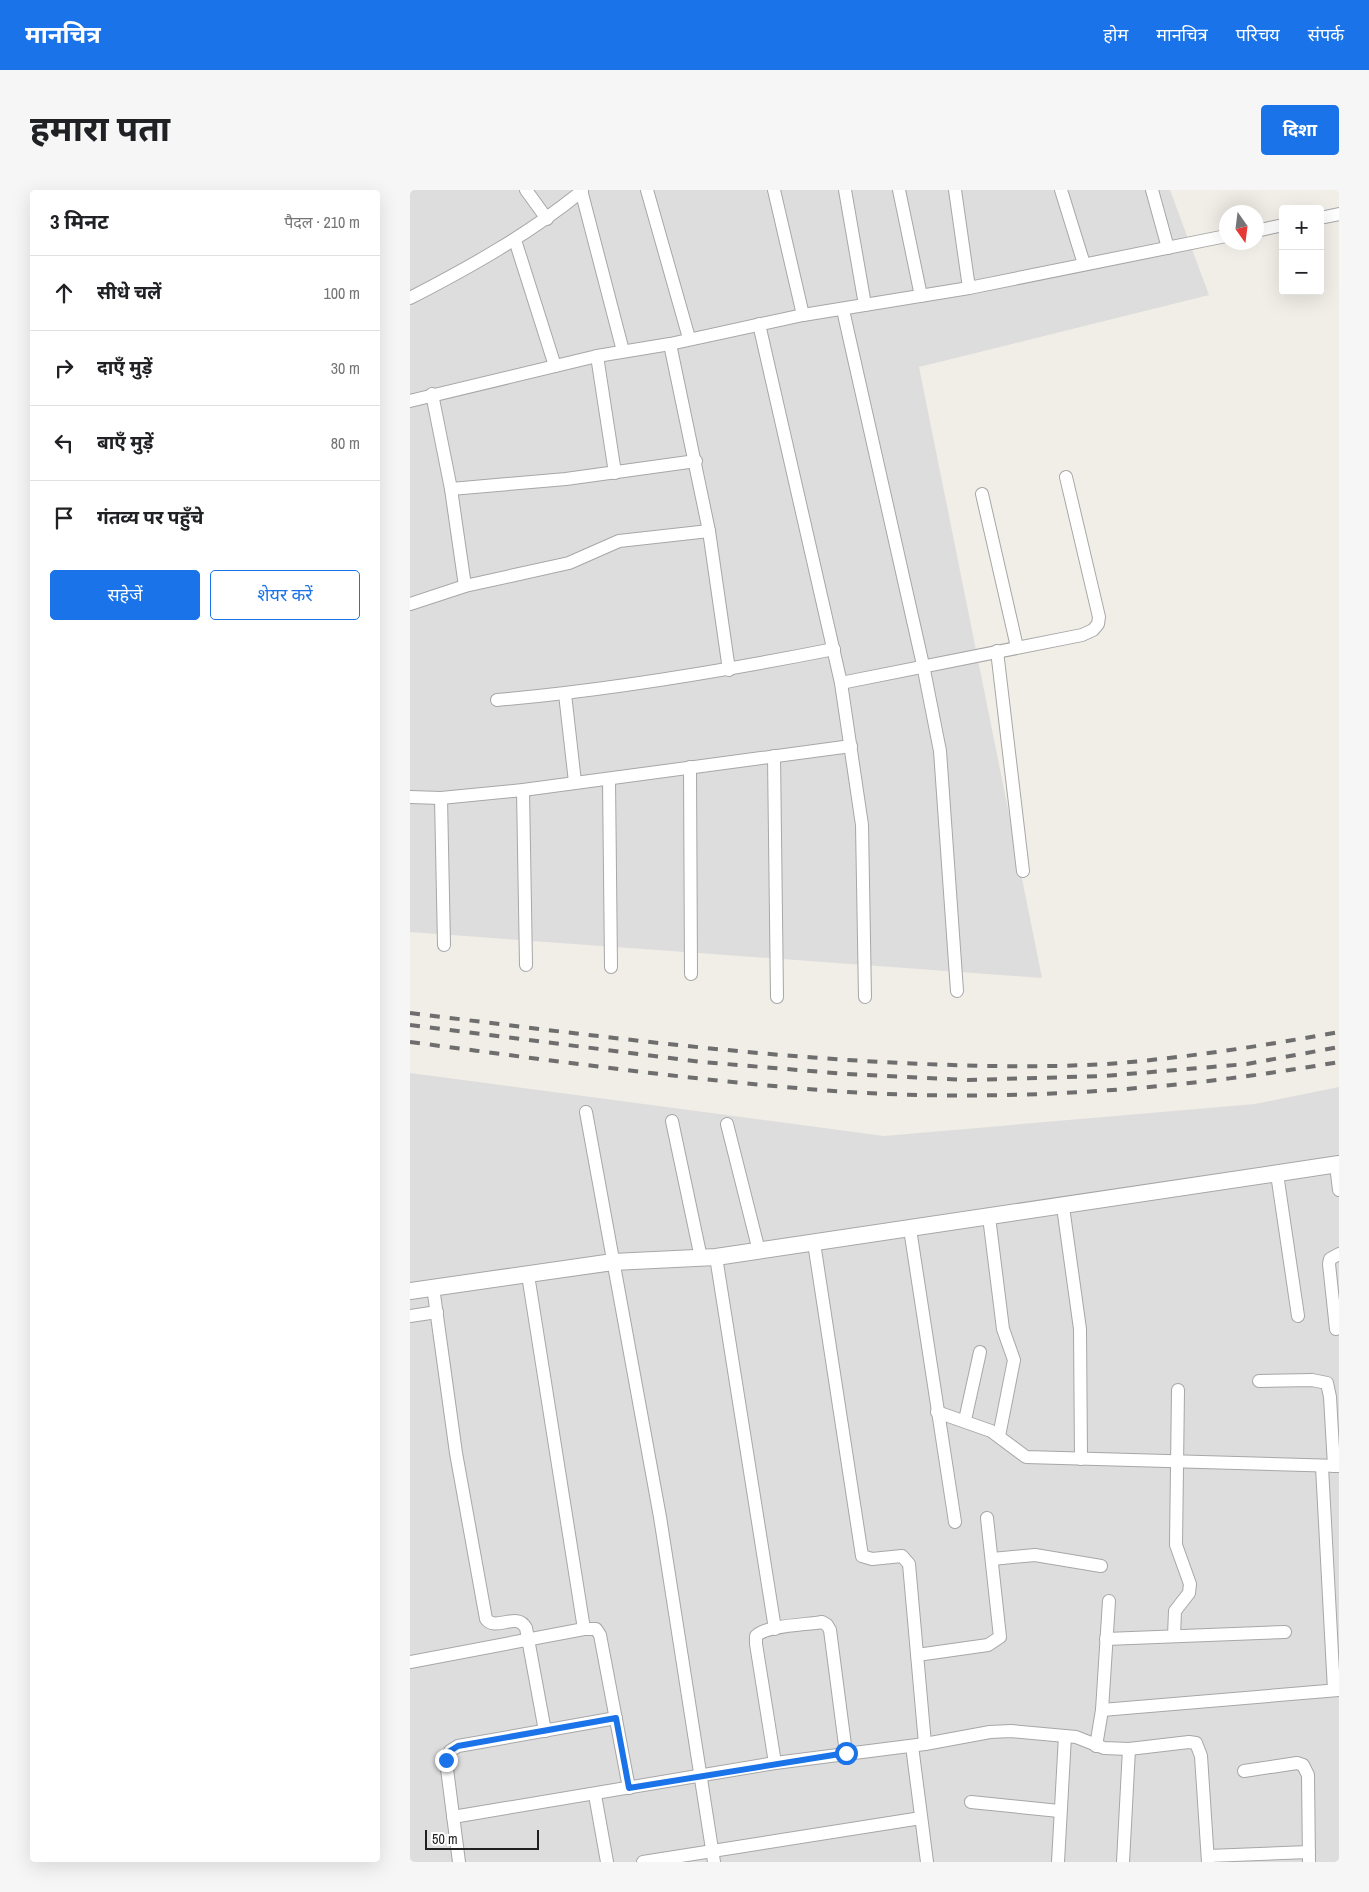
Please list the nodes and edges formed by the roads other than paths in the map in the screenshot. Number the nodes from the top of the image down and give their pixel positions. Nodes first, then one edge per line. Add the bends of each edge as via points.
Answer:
1 (526, 190) edge
2 (582, 190) edge
3 (647, 190) edge
4 (774, 190) edge
5 (846, 190) edge
6 (899, 190) edge
7 (955, 190) edge
8 (1061, 190) edge
9 (1152, 190) edge
10 (1339, 214) edge
11 (1324, 217) edge
12 (547, 219) junction
13 (1279, 227) edge
14 (1264, 230) edge
15 (1219, 237) edge
16 (514, 240) junction
17 (1168, 248) junction
18 (1084, 264) junction
19 (969, 288) junction
20 (921, 296) junction
21 (410, 298) edge
22 (865, 305) junction
23 (843, 310) junction
24 (803, 315) junction
25 (759, 324) junction
26 (689, 338) junction
27 (670, 344) junction
28 (623, 351) junction
29 (596, 356) junction
30 (555, 366) junction
31 (432, 394) junction
32 (410, 401) edge
33 (696, 461) junction
34 (614, 473) junction
35 (1066, 477) dead end
36 (451, 490) junction
37 (982, 494) dead end
38 (709, 532) junction
39 (465, 586) junction
40 (410, 604) edge
41 (1017, 647) junction
42 (834, 649) junction
43 (997, 651) junction
44 (924, 665) junction
45 (729, 670) junction
46 (841, 683) junction
47 (565, 694) junction
48 (497, 700) dead end
49 (851, 746) junction
50 (774, 756) junction
51 (690, 767) junction
52 (609, 779) junction
53 (575, 782) junction
54 (523, 790) junction
55 (410, 797) edge
56 (441, 798) junction
57 (1023, 871) dead end
58 (444, 945) dead end
59 (526, 965) dead end
60 (611, 967) dead end
61 (691, 974) dead end
62 (957, 991) dead end
63 (777, 997) dead end
64 (865, 997) dead end
65 (586, 1112) dead end
66 (672, 1121) dead end
67 (727, 1124) dead end
68 (1338, 1164) edge
69 (1277, 1174) junction
70 (1339, 1190) edge
71 (1063, 1207) junction
72 (990, 1217) junction
73 (910, 1229) junction
74 (814, 1243) junction
75 (759, 1251) junction
76 (1339, 1254) edge
77 (708, 1257) junction
78 (613, 1262) junction
79 (528, 1275) junction
80 (433, 1288) junction
81 (410, 1291) edge
82 (436, 1312) junction
83 (410, 1316) edge
84 (1298, 1316) dead end
85 (1336, 1329) dead end
86 (980, 1352) dead end
87 (1259, 1380) dead end
88 (1178, 1390) dead end
89 (937, 1412) junction
90 (965, 1420) junction
91 (999, 1436) junction
92 (1081, 1459) junction
93 (1178, 1462) junction
94 (1332, 1466) edge
95 (987, 1518) dead end
96 (955, 1522) dead end
97 (992, 1558) junction
98 (1101, 1566) dead end
99 (1109, 1601) dead end
100 (584, 1628) junction
101 (775, 1629) junction
102 (1285, 1632) dead end
103 (1174, 1636) junction
104 (529, 1639) junction
105 (1106, 1639) junction
106 (916, 1655) junction
107 (410, 1662) edge
108 (1337, 1690) edge
109 (1102, 1710) junction
110 (616, 1718) junction
111 (545, 1731) junction
112 (1065, 1736) junction
113 (919, 1745) junction
114 (1096, 1746) junction
115 (1129, 1749) junction
116 (846, 1753) junction
117 (775, 1763) junction
118 (1244, 1771) dead end
119 (701, 1775) junction
120 (629, 1788) junction
121 (595, 1795) junction
122 (971, 1802) dead end
123 (1059, 1811) junction
124 (452, 1817) junction
125 (921, 1818) junction
126 (713, 1856) edge
127 (1309, 1857) edge
128 (1208, 1859) edge
129 (459, 1862) edge
130 (607, 1862) edge
131 (643, 1862) edge
132 (927, 1862) edge
133 (1058, 1862) edge
134 (1123, 1862) edge

1 - 12 street
2 - 12 street
2 - 28 street
3 - 26 street
4 - 24 street
5 - 22 street
6 - 20 street
7 - 19 street
8 - 18 street
9 - 17 street
10 - 11 street
12 - 16 street
13 - 14 street
15 - 17 street
16 - 21 street
16 - 30 street
17 - 18 street
18 - 19 street
19 - 20 street
20 - 22 street
22 - 23 street
23 - 24 street
23 - 44 street
24 - 25 street
25 - 26 street
25 - 42 street
26 - 27 street
27 - 28 street
27 - 33 street
28 - 29 street
29 - 30 street
29 - 34 street
30 - 31 street
31 - 32 street
31 - 36 street
33 - 34 street
33 - 38 street
34 - 36 street
35 - 41 street via 1098,624 1082,635
36 - 39 street
37 - 41 street
38 - 39 street via 619,540 568,563
38 - 45 street
39 - 40 street
41 - 43 street
42 - 45 street
42 - 46 street
43 - 44 street
43 - 57 street
44 - 46 street
44 - 62 street via 940,751
45 - 47 street
46 - 49 street
47 - 48 street
47 - 53 street
49 - 50 street
49 - 64 street via 862,824
50 - 51 street
50 - 63 street
51 - 52 street
51 - 61 street
52 - 53 street
52 - 60 street
53 - 54 street
54 - 56 street
54 - 59 street
55 - 56 street
56 - 58 street
65 - 78 street
66 - 77 street
67 - 75 street
68 - 69 street
68 - 70 street
69 - 71 street
69 - 84 street
71 - 72 street
71 - 92 street via 1080,1329
72 - 73 street
72 - 91 street via 1003,1329 1014,1360
73 - 74 street
73 - 89 street
74 - 75 street
74 - 106 street via 862,1556 872,1559 902,1556 907,1559
75 - 77 street
76 - 85 street via 1330,1259 1329,1264
77 - 78 street
77 - 101 street
78 - 79 street
78 - 119 street via 660,1517
79 - 80 street
79 - 100 street
80 - 81 street
80 - 82 street
82 - 83 street
82 - 104 street via 456,1453 486,1619 493,1624 523,1623
86 - 90 street
87 - 94 street via 1327,1383
88 - 93 street
89 - 90 street
89 - 96 street
90 - 91 street
91 - 92 street via 1026,1457
92 - 93 street
93 - 94 street
93 - 103 street via 1176,1545 1190,1584 1189,1593 1175,1611
94 - 108 street
95 - 97 street
97 - 98 street via 1035,1555
97 - 106 street via 1000,1637 988,1644
99 - 105 street
100 - 104 street
100 - 110 street via 596,1629 600,1635
101 - 116 street via 827,1624
101 - 117 street via 760,1632 756,1636 756,1644
102 - 103 street
103 - 105 street
104 - 107 street
104 - 111 street
105 - 109 street
106 - 113 street
108 - 109 street
109 - 114 street
110 - 111 street
110 - 120 street
111 - 124 street via 458,1746 450,1751 446,1760
112 - 113 street via 990,1732
112 - 114 street
112 - 123 street
113 - 116 street
113 - 125 street
114 - 115 street
115 - 128 street via 1189,1742 1196,1744 1201,1756
115 - 134 street
116 - 117 street
117 - 119 street
118 - 127 street via 1303,1765 1308,1775
119 - 120 street
119 - 126 street
120 - 121 street
121 - 124 street
121 - 130 street
122 - 123 street
123 - 133 street
124 - 129 street
125 - 126 street
125 - 132 street
126 - 131 street
127 - 128 street

